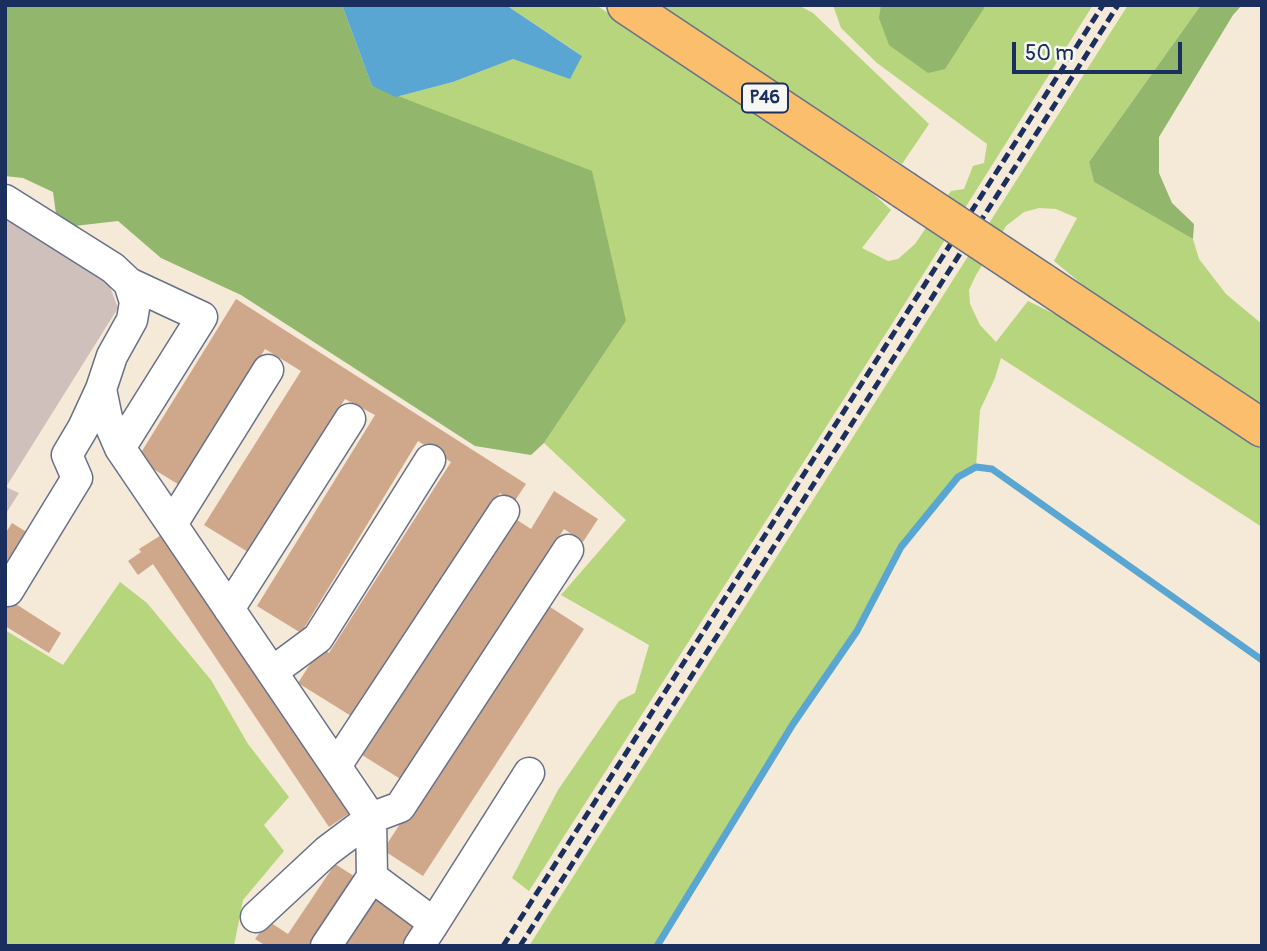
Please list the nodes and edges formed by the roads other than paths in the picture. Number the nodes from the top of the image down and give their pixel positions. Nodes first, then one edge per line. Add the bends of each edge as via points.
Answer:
1 (626, 5) edge
2 (5, 200) edge
3 (129, 283) junction
4 (268, 370) dead end
5 (101, 389) junction
6 (350, 419) dead end
7 (1262, 428) edge
8 (120, 448) junction
9 (430, 460) dead end
10 (505, 511) dead end
11 (172, 524) junction
12 (568, 550) dead end
13 (8, 592) dead end
14 (229, 609) junction
15 (272, 673) junction
16 (336, 766) junction
17 (529, 773) dead end
18 (372, 818) junction
19 (372, 877) junction
20 (256, 917) dead end
21 (426, 934) edge
22 (326, 946) edge

1 - 7 main road, Р46, bridge
2 - 3 street via 113,268
3 - 5 street via 135,302 132,320
3 - 8 street via 202,317
4 - 11 street
5 - 8 street
5 - 13 street via 67,455 77,478
6 - 14 street
8 - 11 street
9 - 15 street via 318,638
10 - 16 street
11 - 14 street
12 - 18 street via 400,807
14 - 15 street
15 - 16 street
16 - 18 street
17 - 21 street
18 - 19 street
18 - 20 street via 327,851
19 - 21 street
19 - 22 street

